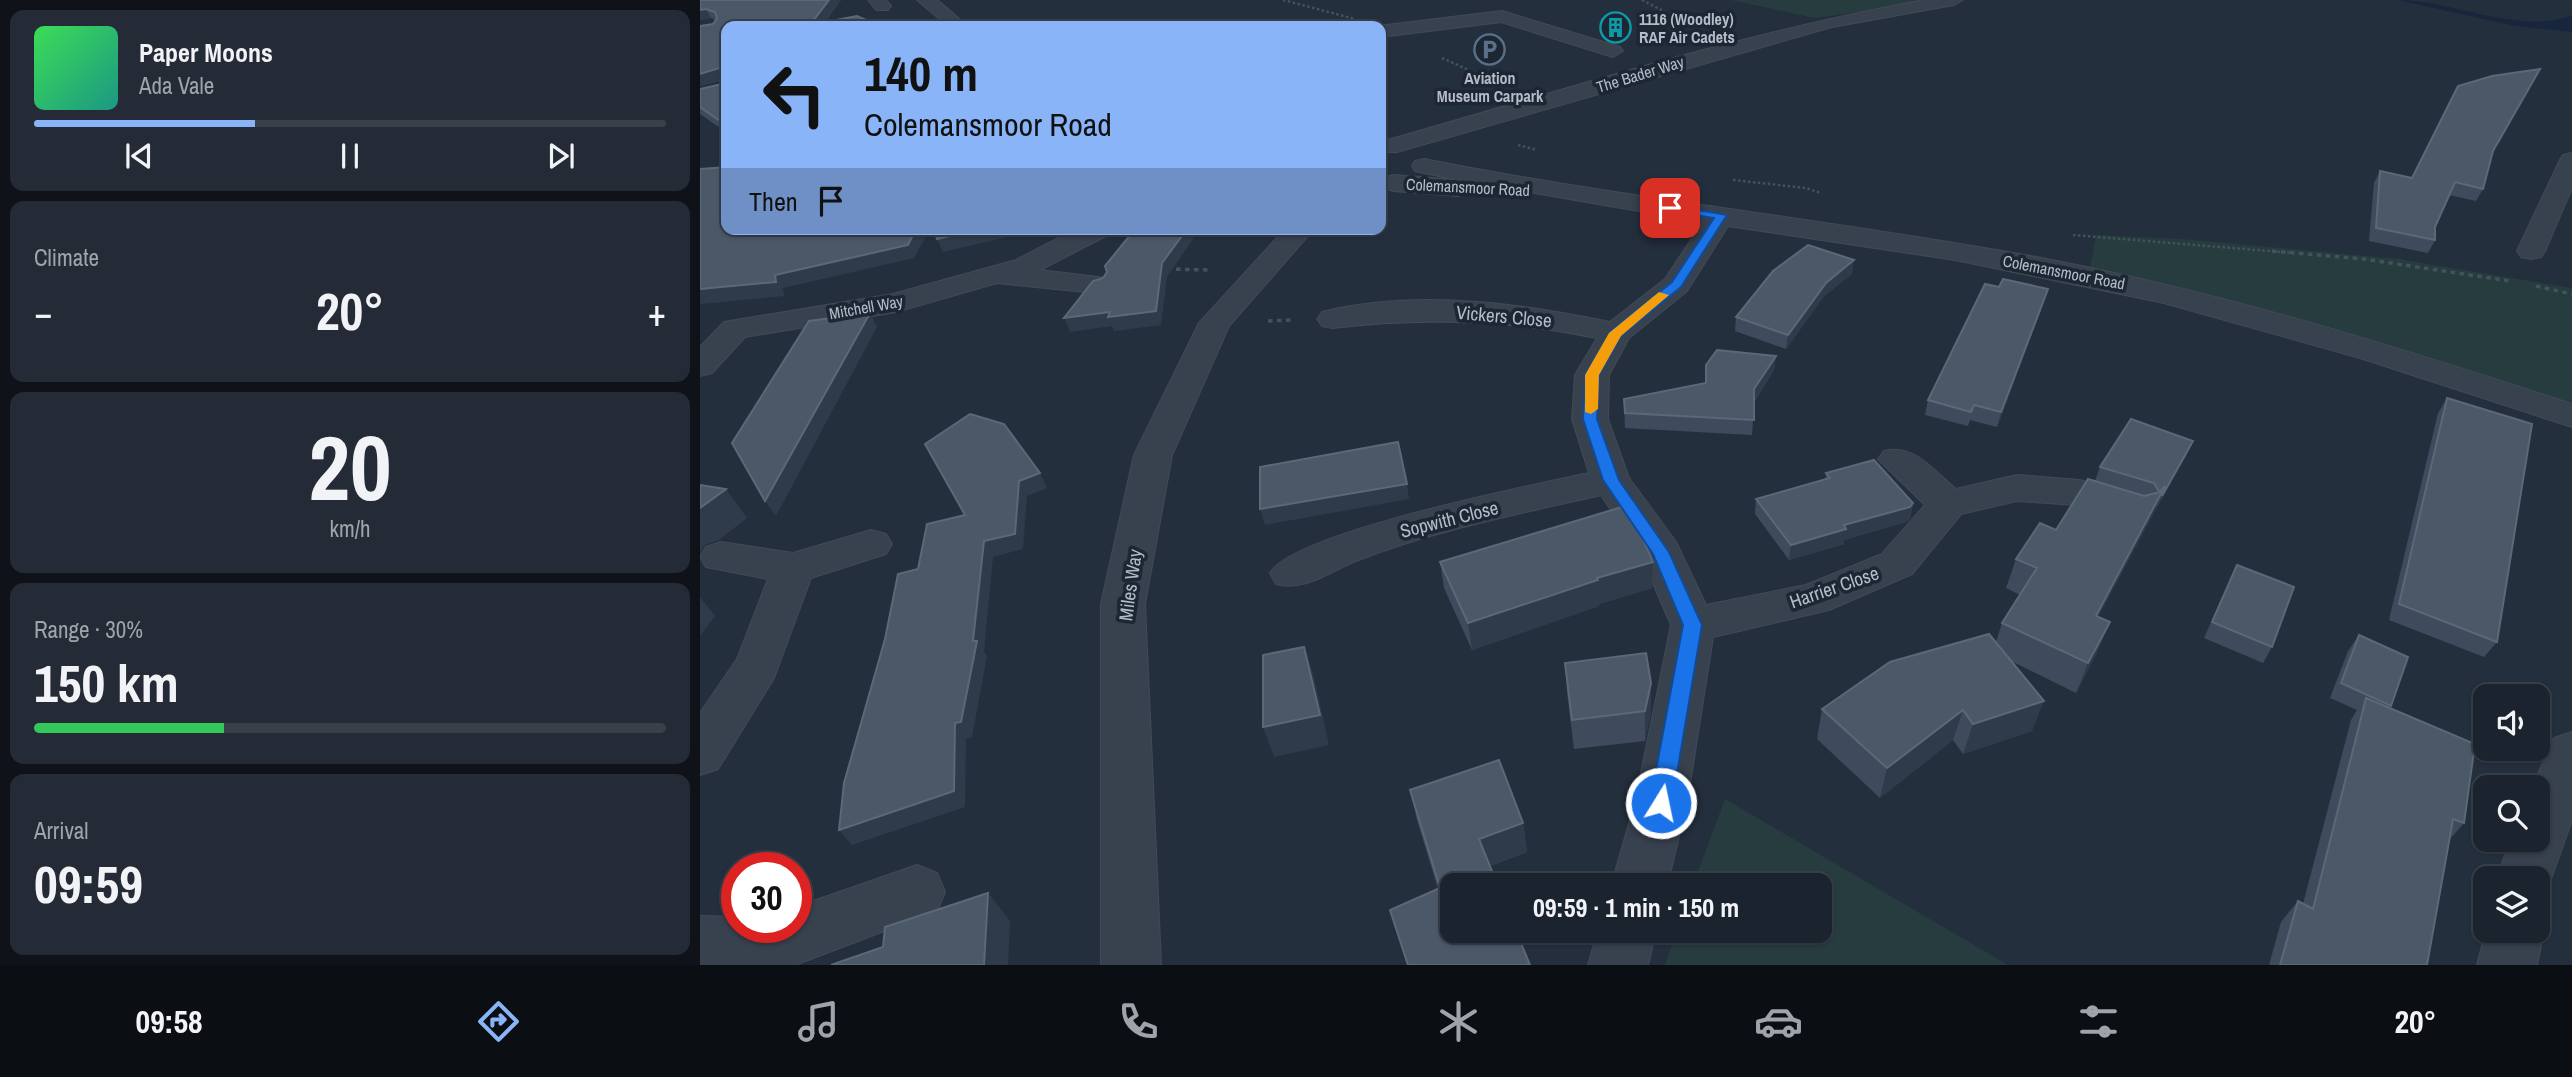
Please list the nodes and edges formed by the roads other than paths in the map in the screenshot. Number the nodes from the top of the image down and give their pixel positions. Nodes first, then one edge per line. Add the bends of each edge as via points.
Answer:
1 (926, 0) edge
2 (1954, 0) edge
3 (953, 21) edge
4 (1386, 30) edge
5 (1613, 51) dead end
6 (1492, 119) junction
7 (1386, 147) edge
8 (1386, 147) edge
9 (1423, 161) junction
10 (2569, 174) edge
11 (1387, 184) edge
12 (1543, 191) junction
13 (1721, 215) junction
14 (1086, 235) edge
15 (1283, 244) edge
16 (2531, 251) dead end
17 (997, 261) junction
18 (1095, 284) edge
19 (1333, 319) road end
20 (735, 329) junction
21 (700, 330) edge
22 (1616, 333) junction
23 (700, 366) edge
24 (2572, 416) edge
25 (1897, 460) dead end
26 (1611, 480) junction
27 (1948, 504) junction
28 (2133, 510) edge
29 (871, 544) dead end
30 (721, 557) dead end
31 (793, 568) junction
32 (1290, 573) dead end
33 (1693, 625) junction
34 (2572, 753) edge
35 (700, 754) edge
36 (2550, 807) edge
37 (1642, 873) edge
38 (917, 892) dead end
39 (1624, 943) edge
40 (2512, 943) edge
41 (700, 945) edge
42 (1131, 965) edge
43 (1618, 965) edge
44 (2507, 965) edge

1 - 3 street
2 - 6 street, The Bader Way via 1831,22 1654,69
4 - 5 street via 1502,16
6 - 7 street, The Bader Way
6 - 9 street, The Bader Way
8 - 9 street, Colemansmoor Road
9 - 11 street, The Bader Way via 1408,179
9 - 12 street, Colemansmoor Road
10 - 16 street
11 - 12 street, Colemansmoor Road
12 - 13 street, Colemansmoor Road
13 - 22 street via 1676,285
13 - 24 street, Colemansmoor Road via 1888,239 2127,284 2394,357
14 - 17 street, Mitchell Way via 1026,266
15 - 42 street, Miles Way via 1215,323 1153,455 1123,604
17 - 18 street, Mitchell Way
17 - 20 street, Mitchell Way via 896,303
19 - 22 street, Vickers Close via 1397,298 1564,321
20 - 21 street, Mitchell Way
20 - 23 street
22 - 26 street via 1592,375 1590,419
25 - 27 street
26 - 32 street, Sopwith Close via 1428,522
26 - 33 street via 1661,552
27 - 28 street via 2017,488 2080,493
27 - 33 street, Harrier Close via 1897,564 1814,599
29 - 31 street
30 - 31 street
31 - 35 street via 758,665
33 - 37 street via 1661,803
34 - 36 street
38 - 41 street via 766,947
39 - 43 street
40 - 44 street

